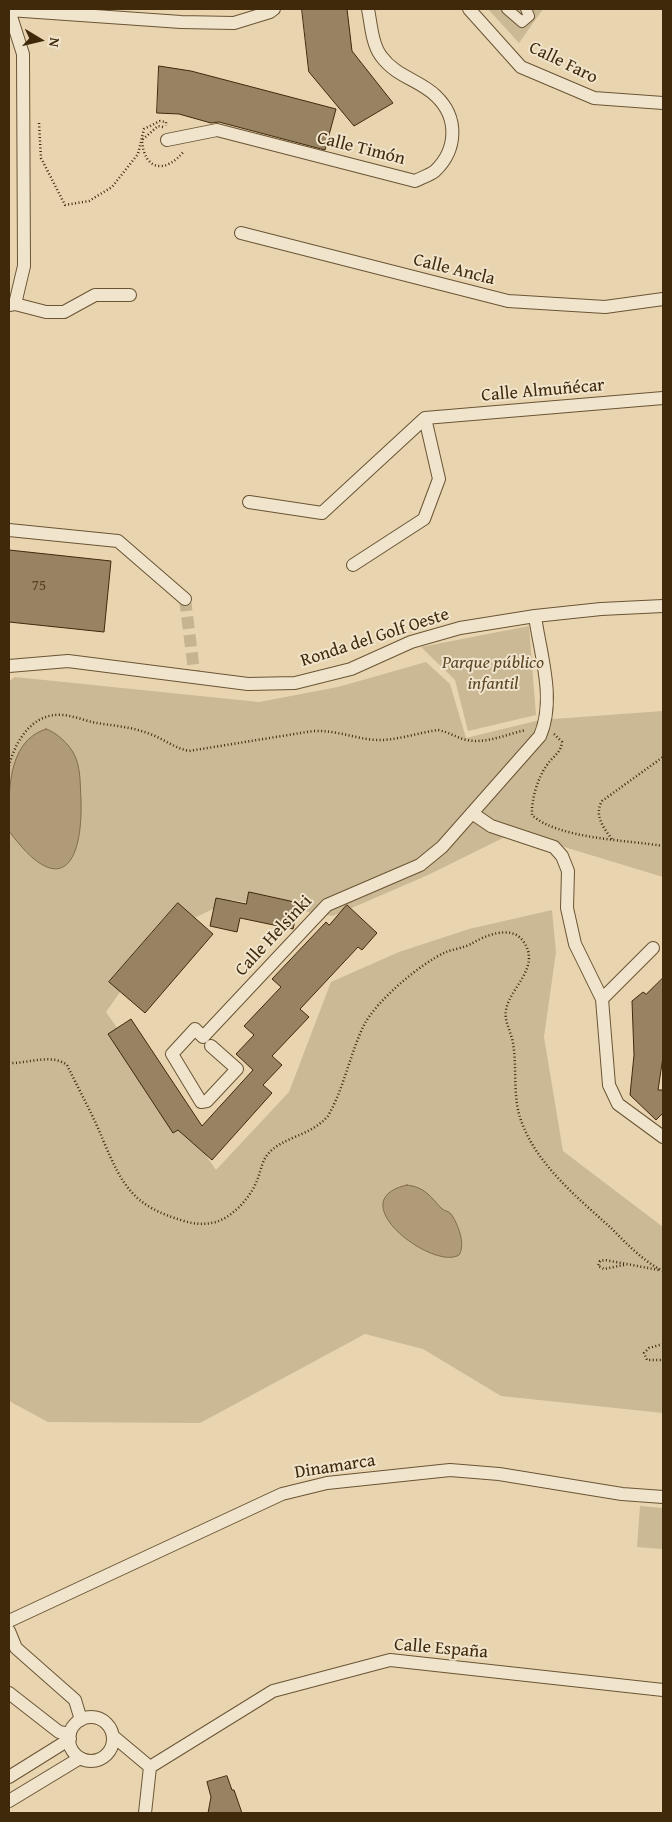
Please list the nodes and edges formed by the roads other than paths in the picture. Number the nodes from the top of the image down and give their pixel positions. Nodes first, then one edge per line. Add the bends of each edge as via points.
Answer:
1 (274, 9) edge
2 (368, 9) edge
3 (469, 9) edge
4 (507, 9) edge
5 (526, 9) edge
6 (9, 10) edge
7 (663, 103) edge
8 (166, 134) road end
9 (241, 233) dead end
10 (130, 295) dead end
11 (663, 299) edge
12 (12, 304) edge
13 (663, 398) edge
14 (425, 418) junction
15 (249, 502) dead end
16 (9, 530) edge
17 (353, 565) dead end
18 (185, 599) tunnel mouth
19 (663, 606) edge
20 (534, 616) junction
21 (9, 666) edge
22 (472, 813) junction
23 (653, 948) dead end
24 (602, 999) junction
25 (211, 1046) dead end
26 (663, 1137) edge
27 (663, 1498) edge
28 (9, 1621) edge
29 (9, 1631) edge
30 (663, 1690) edge
31 (9, 1693) edge
32 (81, 1720) junction
33 (70, 1736) junction
34 (113, 1736) junction
35 (80, 1758) junction
36 (150, 1767) junction
37 (9, 1777) edge
38 (9, 1801) edge
39 (145, 1813) edge

1 - 6 street via 234,22 181,22
2 - 8 street, Calle Timón via 380,56 397,73 436,96 450,117 454,135 446,156 434,171 414,181 217,130
3 - 7 street, Calle Faro via 521,66 594,98
4 - 5 street via 522,22 529,16
6 - 12 street via 23,54 24,266
9 - 11 street, Calle Ancla via 508,301 605,307
10 - 12 street via 95,295 64,312 46,312
13 - 14 street, Calle Almuñécar
14 - 15 street via 322,513
14 - 17 street via 439,479 424,519
16 - 18 street via 118,541
19 - 20 street, Ronda del Golf Oeste
20 - 21 street, Ronda del Golf Oeste via 411,642 352,669 295,683 248,684 68,661
20 - 22 street, Calle Helsinki via 548,705 546,722 528,751
22 - 24 street via 491,826 554,847 562,856 568,871 567,908 575,944
22 - 25 street, Calle Helsinki via 442,847 420,865 327,905 203,1037 195,1029 172,1054 201,1102 207,1101 237,1069
23 - 24 street
24 - 26 street via 609,1085 618,1104
27 - 28 street, Dinamarca via 450,1470 327,1483 282,1494
29 - 32 street via 16,1648 75,1700
30 - 36 street, Calle España via 390,1660 273,1691
31 - 33 street via 59,1732
32 - 33 street
32 - 34 street via 100,1718 111,1728
33 - 35 street via 72,1750
33 - 37 street
34 - 35 street via 111,1750 106,1755 94,1761
34 - 36 street
35 - 38 street
36 - 39 street

